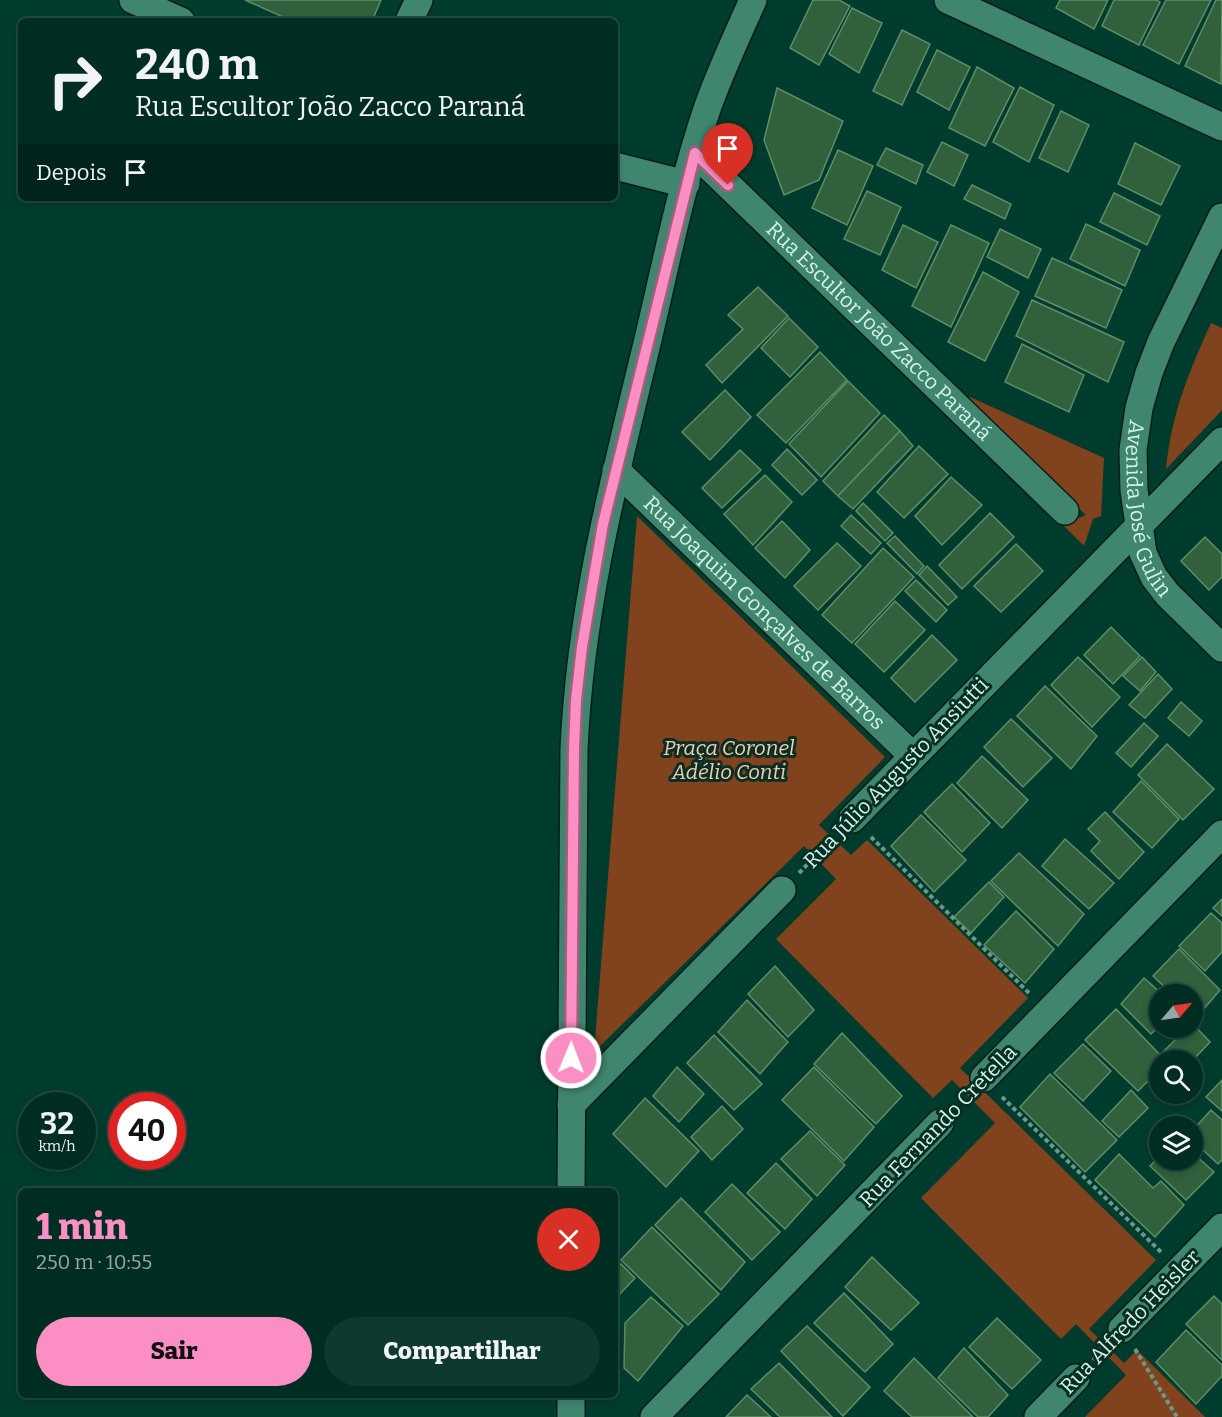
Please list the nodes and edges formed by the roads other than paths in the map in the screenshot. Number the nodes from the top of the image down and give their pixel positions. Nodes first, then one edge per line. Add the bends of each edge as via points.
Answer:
1 (134, 0) edge
2 (419, 0) edge
3 (753, 0) edge
4 (948, 0) edge
5 (175, 18) edge
6 (410, 18) edge
7 (1222, 127) edge
8 (695, 153) junction
9 (618, 167) edge
10 (686, 184) junction
11 (1222, 217) edge
12 (1222, 441) edge
13 (616, 470) junction
14 (1065, 511) dead end
15 (1138, 527) junction
16 (1222, 648) edge
17 (913, 756) junction
18 (852, 819) road end
19 (1222, 834) edge
20 (782, 890) road end
21 (984, 1078) road end
22 (571, 1105) junction
23 (940, 1123) dead end
24 (571, 1188) edge
25 (1222, 1227) edge
26 (1122, 1329) road end
27 (1076, 1377) road end
28 (571, 1398) edge
29 (571, 1417) edge
30 (654, 1417) edge
31 (1038, 1417) edge

1 - 5 street
2 - 6 street
3 - 8 street via 707,108
4 - 7 street
8 - 10 street
8 - 14 street, Rua Escultor João Zacco Paraná
9 - 10 street
10 - 13 street
11 - 15 street, Avenida José Gulin via 1161,342 1139,408 1133,450
12 - 15 street, Rua Júlio Augusto Ansiutti
13 - 17 street, Rua Joaquim Gonçalves de Barros
13 - 22 street via 591,586 576,700
15 - 16 street, Avenida José Gulin via 1143,553 1154,577
15 - 17 street, Rua Júlio Augusto Ansiutti
17 - 18 street, Rua Júlio Augusto Ansiutti
19 - 21 street, Rua Fernando Cretella
20 - 22 street
22 - 24 street
23 - 30 street, Rua Fernando Cretella
25 - 26 street, Rua Alfredo Heisler
27 - 31 street, Rua Alfredo Heisler
28 - 29 street

